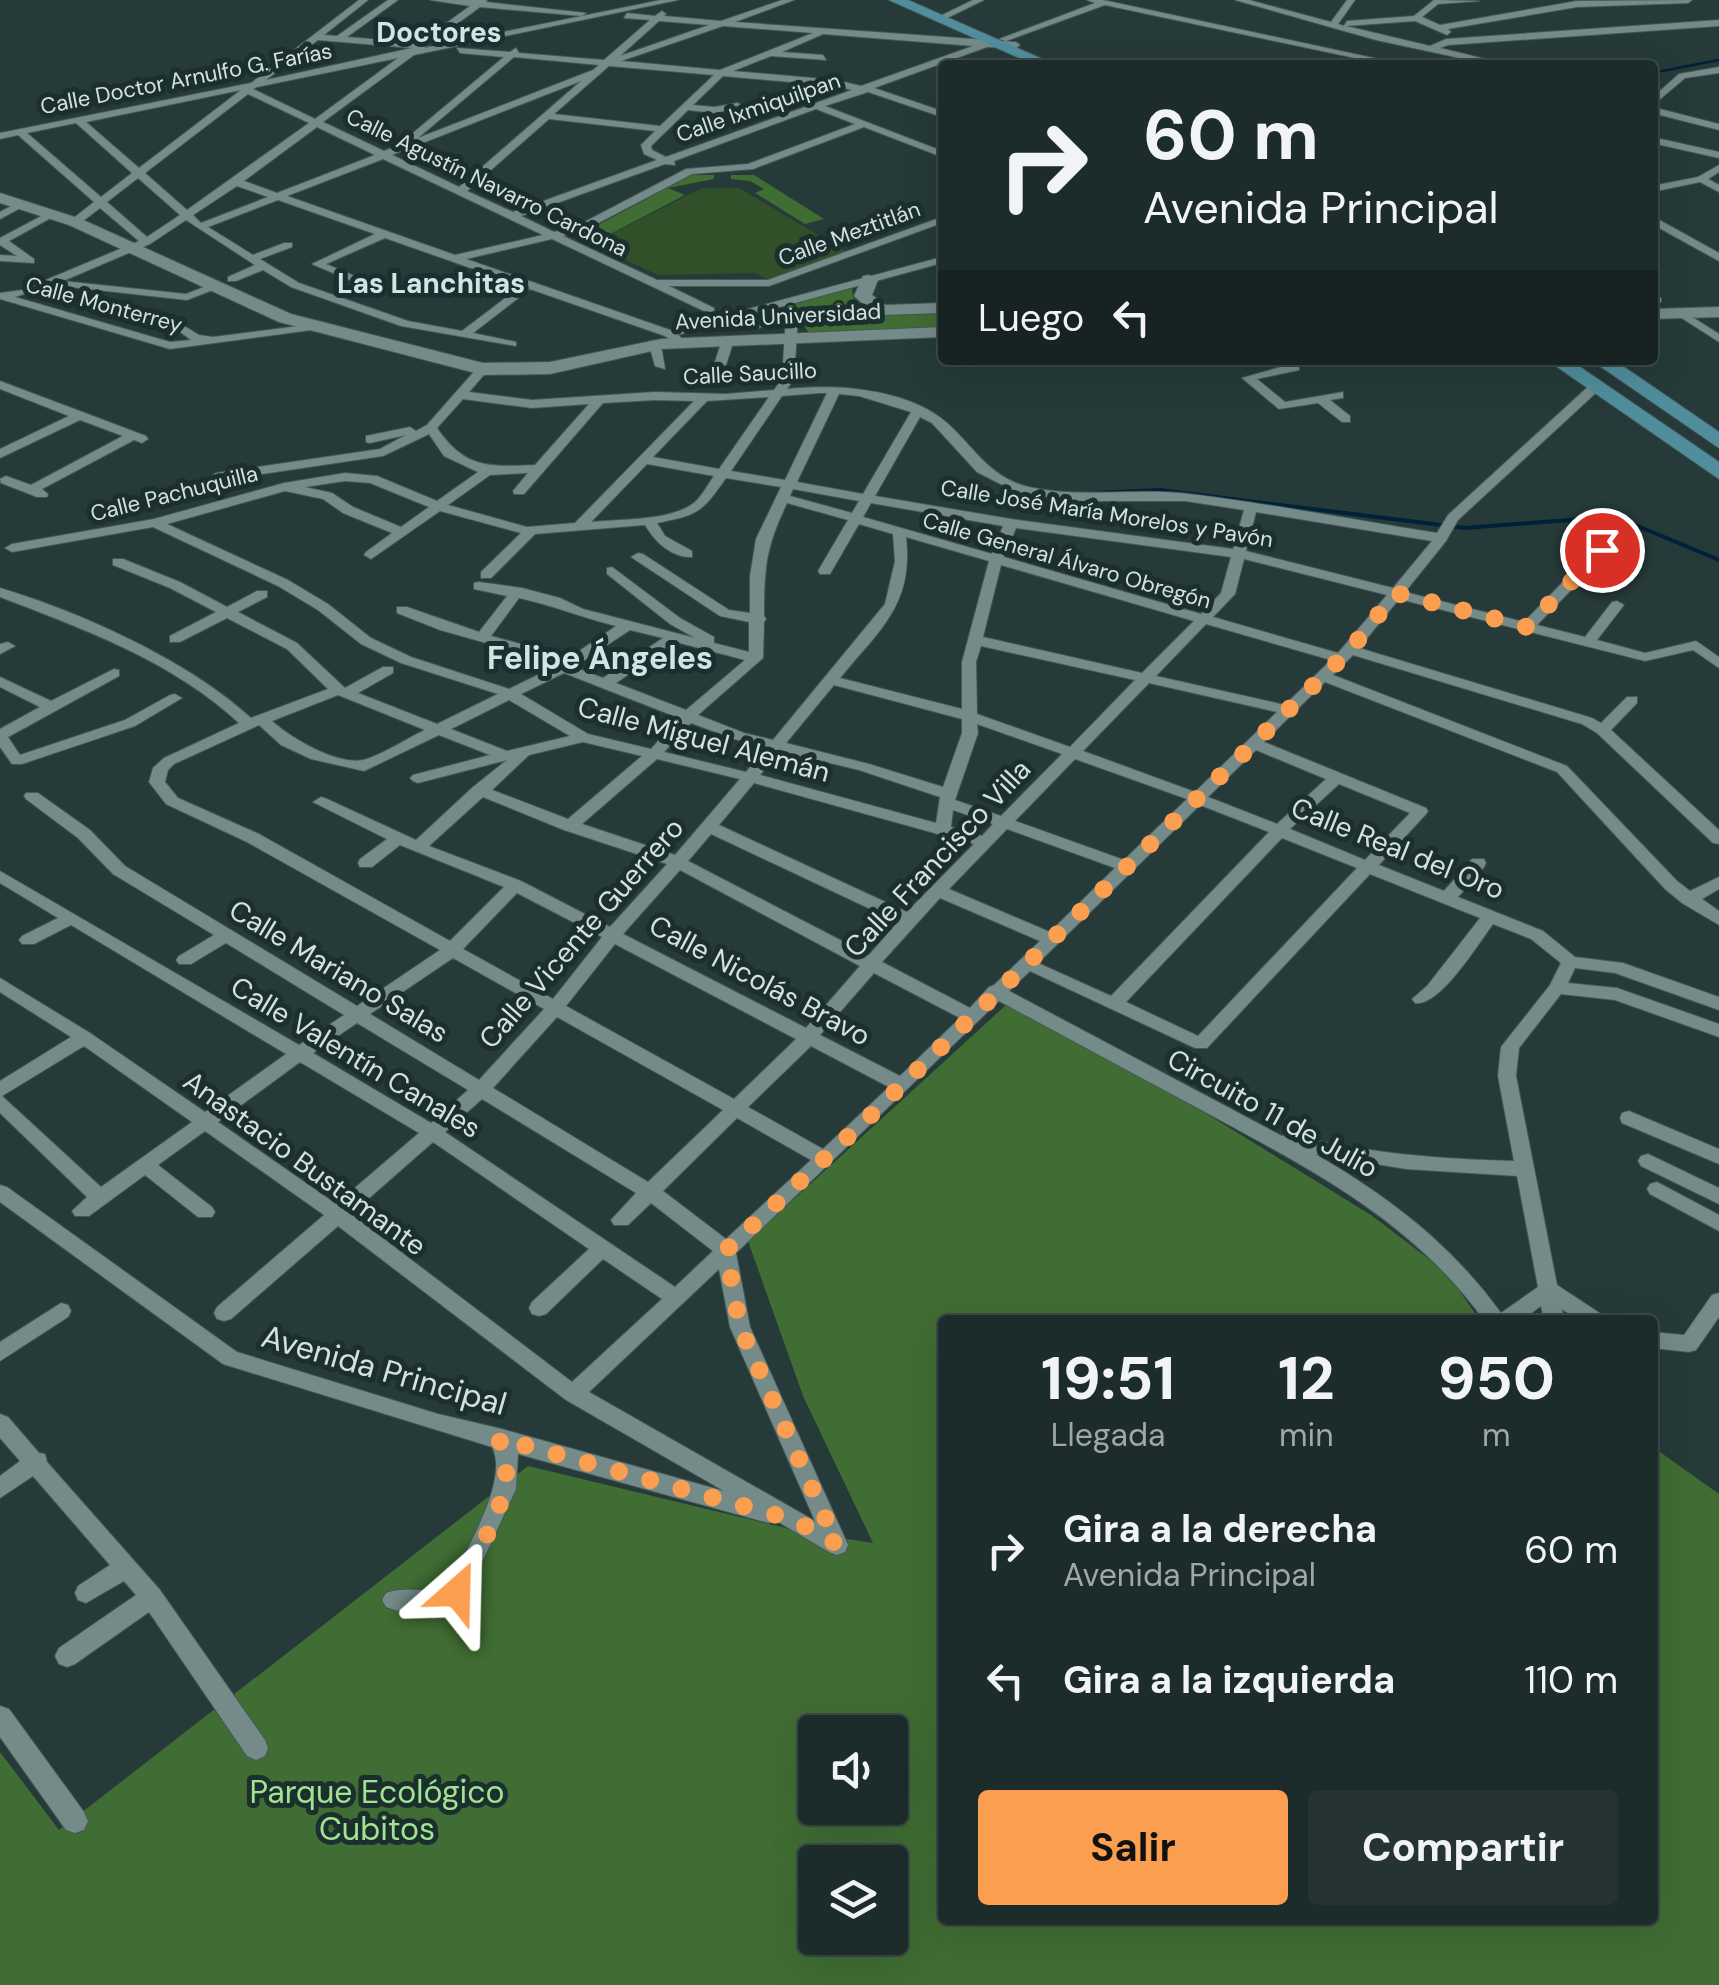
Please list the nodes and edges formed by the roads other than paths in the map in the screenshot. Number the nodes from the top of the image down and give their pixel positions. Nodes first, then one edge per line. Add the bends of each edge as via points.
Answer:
1 (364, 0) edge
2 (394, 0) edge
3 (434, 0) edge
4 (578, 0) edge
5 (676, 0) edge
6 (790, 0) edge
7 (980, 0) edge
8 (1091, 0) edge
9 (1240, 0) edge
10 (1351, 0) edge
11 (1688, 0) edge
12 (901, 1) edge
13 (481, 2) edge
14 (1475, 2) edge
15 (1593, 2) edge
16 (1104, 3) junction
17 (565, 11) junction
18 (1605, 12) dead end
19 (606, 15) junction
20 (942, 17) junction
21 (658, 18) junction
22 (1416, 18) junction
23 (1617, 21) dead end
24 (1719, 23) edge
25 (725, 24) junction
26 (1335, 25) junction
27 (548, 26) junction
28 (1440, 28) junction
29 (1629, 30) junction
30 (824, 32) junction
31 (315, 37) junction
32 (339, 40) junction
33 (998, 41) junction
34 (1466, 41) junction
35 (440, 48) junction
36 (416, 50) junction
37 (1430, 50) junction
38 (512, 54) junction
39 (771, 54) junction
40 (823, 58) dead end
41 (946, 60) edge
42 (1038, 60) edge
43 (1050, 60) edge
44 (1379, 60) edge
45 (1481, 60) edge
46 (606, 63) junction
47 (938, 63) edge
48 (1719, 70) edge
49 (916, 71) junction
50 (594, 72) junction
51 (721, 73) junction
52 (938, 74) edge
53 (251, 87) junction
54 (866, 89) junction
55 (1658, 100) edge
56 (737, 106) dead end
57 (686, 107) junction
58 (818, 107) junction
59 (1658, 108) edge
60 (938, 111) edge
61 (550, 116) junction
62 (1658, 119) edge
63 (78, 120) junction
64 (317, 122) junction
65 (860, 125) junction
66 (1719, 129) edge
67 (662, 130) junction
68 (20, 132) junction
69 (0, 136) edge
70 (1658, 141) edge
71 (407, 143) junction
72 (701, 148) junction
73 (938, 151) edge
74 (382, 154) junction
75 (1719, 155) edge
76 (666, 160) junction
77 (749, 167) junction
78 (1719, 168) edge
79 (690, 171) junction
80 (142, 174) junction
81 (1658, 177) edge
82 (1701, 180) junction
83 (236, 182) junction
84 (1672, 185) junction
85 (1658, 188) edge
86 (1719, 189) edge
87 (461, 191) junction
88 (274, 196) junction
89 (0, 198) edge
90 (504, 198) dead end
91 (22, 204) junction
92 (487, 204) junction
93 (100, 205) junction
94 (54, 214) junction
95 (186, 215) junction
96 (0, 216) edge
97 (513, 216) junction
98 (75, 222) junction
99 (938, 222) edge
100 (1658, 222) edge
101 (200, 227) junction
102 (387, 233) junction
103 (552, 236) junction
104 (894, 240) junction
105 (1, 242) edge
106 (288, 245) dead end
107 (140, 246) junction
108 (906, 246) dead end
109 (0, 258) edge
110 (254, 258) junction
111 (457, 258) junction
112 (1719, 258) edge
113 (938, 261) edge
114 (266, 265) junction
115 (496, 272) junction
116 (869, 280) junction
117 (50, 282) junction
118 (223, 283) junction
119 (365, 283) dead end
120 (452, 283) dead end
121 (650, 283) junction
122 (530, 284) junction
123 (0, 297) edge
124 (1719, 299) edge
125 (1658, 303) edge
126 (1658, 304) edge
127 (938, 308) edge
128 (881, 309) junction
129 (710, 310) dead end
130 (1719, 312) edge
131 (1681, 313) junction
132 (176, 324) dead end
133 (792, 326) junction
134 (315, 327) junction
135 (938, 332) edge
136 (464, 335) junction
137 (1719, 339) edge
138 (213, 340) junction
139 (728, 340) junction
140 (668, 341) junction
141 (512, 344) dead end
142 (1282, 365) edge
143 (1564, 365) edge
144 (1576, 365) edge
145 (1589, 365) edge
146 (1608, 365) edge
147 (661, 366) dead end
148 (720, 366) dead end
149 (483, 369) junction
150 (0, 385) edge
151 (1595, 386) junction
152 (836, 389) junction
153 (778, 394) junction
154 (463, 395) junction
155 (1339, 395) dead end
156 (703, 398) junction
157 (1320, 399) junction
158 (598, 400) junction
159 (918, 410) junction
160 (76, 416) junction
161 (1658, 418) junction
162 (1346, 419) dead end
163 (432, 425) junction
164 (370, 439) dead end
165 (1719, 442) edge
166 (1719, 452) edge
167 (0, 454) edge
168 (646, 460) junction
169 (537, 469) junction
170 (1719, 470) edge
171 (22, 471) dead end
172 (488, 471) junction
173 (722, 474) junction
174 (216, 477) dead end
175 (284, 487) junction
176 (519, 491) dead end
177 (788, 491) junction
178 (870, 496) junction
179 (440, 507) junction
180 (1251, 508) junction
181 (856, 520) junction
182 (649, 522) junction
183 (155, 523) junction
184 (1011, 523) junction
185 (38, 527) dead end
186 (578, 528) junction
187 (531, 531) junction
188 (403, 533) junction
189 (899, 534) junction
190 (1442, 536) junction
191 (67, 540) junction
192 (668, 543) junction
193 (12, 548) dead end
194 (1602, 550) dead end
195 (686, 554) dead end
196 (1241, 554) junction
197 (371, 556) dead end
198 (996, 560) junction
199 (118, 562) dead end
200 (612, 570) dead end
201 (825, 571) dead end
202 (517, 591) junction
203 (0, 592) edge
204 (1396, 593) junction
205 (262, 594) dead end
206 (1617, 605) dead end
207 (402, 610) dead end
208 (226, 611) junction
209 (759, 619) junction
210 (1203, 620) junction
211 (629, 624) junction
212 (1527, 627) junction
213 (483, 637) junction
214 (674, 638) junction
215 (175, 639) dead end
216 (975, 640) junction
217 (1588, 643) junction
218 (727, 652) junction
219 (1345, 654) junction
220 (753, 655) junction
221 (1719, 664) edge
222 (563, 668) junction
223 (388, 670) dead end
224 (114, 674) dead end
225 (1323, 676) junction
226 (1148, 679) junction
227 (830, 680) junction
228 (0, 681) edge
229 (606, 683) junction
230 (343, 691) junction
231 (508, 693) junction
232 (175, 698) dead end
233 (1632, 700) dead end
234 (51, 707) junction
235 (1286, 710) junction
236 (682, 713) junction
237 (970, 716) junction
238 (255, 722) junction
239 (432, 730) junction
240 (1602, 730) junction
241 (0, 736) edge
242 (583, 737) junction
243 (1255, 744) junction
244 (773, 746) junction
245 (42, 752) junction
246 (524, 754) junction
247 (654, 754) junction
248 (505, 756) junction
249 (1074, 756) junction
250 (39, 771) dead end
251 (749, 777) junction
252 (1337, 777) junction
253 (418, 778) dead end
254 (479, 790) junction
255 (32, 796) dead end
256 (947, 798) junction
257 (1198, 798) junction
258 (321, 802) dead end
259 (1004, 822) junction
260 (570, 826) junction
261 (709, 826) junction
262 (944, 830) junction
263 (1279, 831) junction
264 (399, 838) junction
265 (1719, 839) edge
266 (986, 842) junction
267 (418, 847) junction
268 (678, 862) junction
269 (366, 863) dead end
270 (1478, 863) dead end
271 (1125, 866) junction
272 (1366, 867) junction
273 (0, 876) edge
274 (1719, 882) edge
275 (515, 885) junction
276 (939, 891) junction
277 (1448, 898) junction
278 (1688, 899) junction
279 (1492, 915) junction
280 (1719, 918) edge
281 (70, 919) junction
282 (909, 920) junction
283 (612, 934) junction
284 (226, 936) junction
285 (1052, 939) junction
286 (28, 940) dead end
287 (451, 951) junction
288 (184, 960) dead end
289 (1570, 962) junction
290 (875, 963) junction
291 (1038, 969) dead end
292 (0, 984) edge
293 (1557, 988) junction
294 (995, 991) junction
295 (1421, 999) dead end
296 (1114, 1004) junction
297 (1719, 1004) edge
298 (556, 1007) junction
299 (359, 1013) junction
300 (970, 1016) junction
301 (1719, 1032) edge
302 (84, 1037) junction
303 (809, 1037) junction
304 (300, 1053) junction
305 (900, 1085) junction
306 (483, 1088) junction
307 (0, 1090) edge
308 (0, 1102) edge
309 (734, 1109) junction
310 (1629, 1118) dead end
311 (203, 1122) junction
312 (432, 1132) junction
313 (1274, 1140) junction
314 (1719, 1156) edge
315 (823, 1158) junction
316 (1648, 1161) dead end
317 (146, 1166) junction
318 (1526, 1170) junction
319 (1658, 1189) dead end
320 (0, 1192) edge
321 (652, 1194) junction
322 (1719, 1197) edge
323 (100, 1198) junction
324 (82, 1210) dead end
325 (205, 1212) dead end
326 (339, 1216) junction
327 (622, 1220) dead end
328 (1719, 1224) edge
329 (602, 1248) junction
330 (726, 1250) junction
331 (1549, 1290) junction
332 (676, 1298) junction
333 (1719, 1300) edge
334 (539, 1308) dead end
335 (62, 1311) dead end
336 (224, 1314) dead end
337 (1491, 1315) edge
338 (1514, 1315) edge
339 (1553, 1315) edge
340 (1586, 1315) edge
341 (1658, 1341) edge
342 (0, 1352) edge
343 (573, 1394) junction
344 (0, 1422) edge
345 (498, 1438) junction
346 (37, 1460) junction
347 (0, 1489) edge
348 (794, 1520) junction
349 (127, 1566) junction
350 (86, 1593) dead end
351 (152, 1597) junction
352 (394, 1600) dead end
353 (67, 1656) dead end
354 (0, 1717) edge
355 (256, 1748) dead end
356 (75, 1821) dead end

1 - 31 street
2 - 32 street
3 - 13 street
4 - 17 street
5 - 19 street, Calle Doctor Arnulfo G. Farías
5 - 21 street
6 - 25 street
7 - 20 street
8 - 16 street
9 - 26 street
10 - 26 street
11 - 15 street
12 - 20 main road
13 - 17 street
13 - 36 street
14 - 22 street via 1436,2
15 - 18 street
15 - 28 street
16 - 33 street, Calle Ixmiquilpan
16 - 44 street
17 - 19 street
17 - 27 street
19 - 21 street
19 - 27 street, Calle Doctor Arnulfo G. Farías
20 - 33 main road
21 - 25 street
21 - 46 street
22 - 26 street
22 - 28 street
23 - 29 street
24 - 29 street
25 - 30 street
25 - 46 street
26 - 37 street
27 - 35 street, Calle Doctor Arnulfo G. Farías
27 - 38 street
28 - 34 street
29 - 34 street
30 - 33 street
30 - 39 street
31 - 32 street
31 - 53 street
32 - 36 street
33 - 41 street, Calle Ixmiquilpan
33 - 42 main road
33 - 43 main road
34 - 37 street
35 - 36 street, Calle Doctor Arnulfo G. Farías
35 - 38 street
36 - 53 street, Calle Doctor Arnulfo G. Farías
36 - 64 street
37 - 45 street
38 - 46 street
38 - 71 street
39 - 40 street
39 - 51 street
46 - 50 street
46 - 51 street
47 - 49 street, Calle Ixmiquilpan
48 - 55 street via 1682,76
49 - 52 street
49 - 54 street, Calle Ixmiquilpan
50 - 61 street
50 - 71 street
51 - 54 street
51 - 57 street
53 - 63 street, Calle Doctor Arnulfo G. Farías
53 - 64 street, Calle Agustín Navarro Cardona
53 - 80 street
54 - 58 street, Calle Ixmiquilpan
54 - 60 street
56 - 57 street
57 - 67 street
58 - 65 street
58 - 72 street, Calle Ixmiquilpan
59 - 66 street
61 - 67 street
61 - 87 street
62 - 66 street
63 - 68 street, Calle Doctor Arnulfo G. Farías
63 - 80 street
64 - 74 street, Calle Agustín Navarro Cardona
64 - 83 street
65 - 73 street
65 - 77 street
67 - 76 street via 644,148
68 - 69 street, Calle Doctor Arnulfo G. Farías
68 - 93 street
70 - 75 street
71 - 74 street
72 - 76 street, Calle Ixmiquilpan
72 - 77 street
74 - 87 street, Calle Agustín Navarro Cardona
74 - 88 street
76 - 79 street
76 - 97 street, Calle Ixmiquilpan
77 - 79 street
78 - 82 street
79 - 103 street via 577,230
80 - 93 street
80 - 95 street
81 - 84 street
82 - 84 street
82 - 86 street
83 - 88 street
83 - 95 street
84 - 85 street
87 - 92 street, Calle Agustín Navarro Cardona
88 - 101 street
88 - 102 street
89 - 91 main road
90 - 92 street
91 - 94 main road
91 - 96 street
92 - 97 street, Calle Agustín Navarro Cardona
93 - 98 street
93 - 107 street
94 - 98 main road
94 - 105 street
95 - 101 street
95 - 107 street
97 - 103 street, Calle Agustín Navarro Cardona
98 - 107 main road
99 - 104 street, Calle Meztitlán
100 - 112 street
101 - 110 street
102 - 111 street
102 - 119 street via 317,264
103 - 111 street
103 - 121 street, Calle Agustín Navarro Cardona
104 - 108 street
104 - 121 street, Calle Meztitlán via 769,283
105 - 109 street via 30,261
106 - 110 street
107 - 117 street
107 - 118 main road
110 - 114 street
111 - 115 street
113 - 116 street
114 - 118 street
114 - 136 street via 312,293 405,324
115 - 120 street
115 - 122 street
116 - 128 main road via 863,296
116 - 140 street
117 - 118 street via 186,297
117 - 123 street
118 - 134 main road
121 - 129 street, Calle Agustín Navarro Cardona
122 - 136 street
122 - 140 street
123 - 138 street, Calle Monterrey via 170,346
124 - 125 main road
126 - 131 main road
127 - 128 main road, Avenida Universidad
128 - 133 main road, Avenida Universidad
130 - 131 main road
131 - 137 street
132 - 138 street
133 - 135 main road, Avenida Universidad
133 - 139 main road, Avenida Universidad
133 - 140 main road, Avenida Universidad
133 - 153 street via 792,371
134 - 138 street, Calle Monterrey
134 - 149 main road
136 - 141 street
139 - 140 main road, Avenida Universidad
139 - 148 street
140 - 147 street
140 - 149 main road via 550,368
142 - 157 street via 1289,368 1248,378 1283,406
143 - 151 main road
144 - 161 main road
145 - 161 main road
146 - 165 main road
149 - 154 street, Calle Pachuquilla
150 - 160 street
151 - 170 main road
151 - 190 street via 1452,518
152 - 153 street, Calle Saucillo
152 - 159 street, Calle Saucillo
152 - 177 street
153 - 156 street, Calle Saucillo
153 - 173 street
154 - 158 street, Calle Saucillo via 532,404
154 - 163 street, Calle Pachuquilla
155 - 157 street
156 - 158 street, Calle Saucillo
156 - 168 street
157 - 162 street
158 - 169 street
159 - 178 street
159 - 180 street, Calle Saucillo via 948,430 982,469 1040,494 1184,498
160 - 167 street
160 - 171 street via 137,438 37,492 6,480
161 - 166 main road
161 - 170 main road
163 - 164 street
163 - 172 street via 448,452
163 - 174 street, Calle Pachuquilla via 382,452
168 - 173 street, Calle General Álvaro Obregón
168 - 186 street
169 - 172 street
169 - 176 street
172 - 179 street
173 - 177 street, Calle General Álvaro Obregón
173 - 182 street via 695,510
175 - 179 street, Calle Pachuquilla via 345,477 385,483
175 - 183 street, Calle Pachuquilla
175 - 188 street via 327,496
177 - 178 street, Calle José María Morelos y Pavón
177 - 181 street, Calle General Álvaro Obregón
177 - 209 street via 761,550
178 - 181 street
178 - 184 street, Calle José María Morelos y Pavón
179 - 187 street
179 - 188 street
180 - 190 street
180 - 196 street, Calle Francisco Villa
181 - 189 street, Calle General Álvaro Obregón
181 - 201 street
182 - 186 street
182 - 192 street
183 - 191 street, Calle Pachuquilla
183 - 231 street, Calle Miguel Alemán via 283,583 366,641
184 - 196 street, Calle José María Morelos y Pavón
184 - 198 street
185 - 191 street
186 - 187 street
187 - 202 street via 482,580
188 - 197 street
189 - 198 street, Calle General Álvaro Obregón
189 - 227 street, Calle Vicente Guerrero via 902,561 892,605
190 - 204 street
191 - 193 street, Calle Pachuquilla
192 - 195 street
192 - 209 street via 633,560 725,613
194 - 212 street
196 - 204 street, Calle José María Morelos y Pavón
196 - 210 street, Calle Francisco Villa via 1228,594
198 - 210 street, Calle General Álvaro Obregón
198 - 216 street
199 - 208 street
200 - 218 street
202 - 211 street
202 - 213 street
203 - 238 street via 199,684
204 - 212 street, Calle José María Morelos y Pavón
204 - 219 street
205 - 208 street
206 - 217 street
207 - 213 street
208 - 215 street
208 - 230 street via 292,646
209 - 220 street
210 - 219 street, Calle General Álvaro Obregón
210 - 226 street, Calle Francisco Villa
211 - 214 street
211 - 222 street
212 - 217 street, Calle José María Morelos y Pavón
213 - 222 street
214 - 218 street
214 - 229 street
216 - 226 street
216 - 237 street
217 - 221 street, Calle José María Morelos y Pavón via 1645,656 1696,645
218 - 220 street
219 - 225 street
219 - 240 street, Calle General Álvaro Obregón
220 - 236 street
222 - 229 street
222 - 231 street
223 - 230 street
224 - 234 street
225 - 235 street
225 - 278 street via 1562,769
226 - 235 street
226 - 249 street, Calle Francisco Villa
227 - 237 street, Calle Real del Oro
227 - 244 street, Calle Vicente Guerrero
228 - 234 street
229 - 236 street
230 - 238 street
230 - 239 street
231 - 239 street
231 - 242 street, Calle Miguel Alemán
232 - 245 street via 135,728
233 - 240 street
234 - 241 street
235 - 243 street
236 - 244 street
236 - 247 street
237 - 249 street, Calle Real del Oro
237 - 256 street
238 - 239 street via 316,756 364,766
238 - 287 street via 169,761 157,776 163,791
239 - 248 street
240 - 265 street
241 - 245 street via 17,760
242 - 246 street
242 - 247 street, Calle Miguel Alemán
243 - 252 street
243 - 257 street
244 - 251 street, Calle Vicente Guerrero
244 - 256 street via 864,767
245 - 250 street
246 - 248 street
246 - 254 street
247 - 251 street, Calle Miguel Alemán
247 - 260 street
248 - 253 street
249 - 257 street, Calle Real del Oro
249 - 259 street, Calle Francisco Villa
251 - 261 street, Calle Vicente Guerrero
251 - 262 street, Calle Miguel Alemán
252 - 263 street
252 - 272 street via 1420,810
254 - 260 street
254 - 267 street
255 - 284 street, Calle Mariano Salas via 119,870
256 - 259 street
256 - 262 street
257 - 263 street, Calle Real del Oro
257 - 271 street
258 - 264 street, Calle Nicolás Bravo
259 - 266 street, Calle Francisco Villa
259 - 271 street
260 - 268 street
261 - 268 street, Calle Vicente Guerrero
261 - 282 street
262 - 266 street, Calle Miguel Alemán
263 - 272 street, Calle Real del Oro
263 - 296 street
264 - 267 street, Calle Nicolás Bravo
264 - 269 street
266 - 276 street, Calle Francisco Villa
267 - 275 street, Calle Nicolás Bravo
268 - 283 street, Calle Vicente Guerrero
268 - 290 street
270 - 277 street
271 - 285 street
272 - 277 street, Calle Real del Oro
272 - 296 street via 1202,1044
273 - 281 street, Calle Valentín Canales
274 - 278 street
275 - 283 street, Calle Nicolás Bravo
275 - 287 street
276 - 282 street, Calle Francisco Villa
276 - 285 street
277 - 279 street, Calle Real del Oro
278 - 280 street
279 - 289 street, Calle Real del Oro via 1537,935
279 - 295 street
281 - 286 street
281 - 304 street, Calle Valentín Canales
282 - 290 street, Calle Francisco Villa
283 - 298 street, Calle Vicente Guerrero
283 - 303 street, Calle Nicolás Bravo
284 - 288 street
284 - 299 street, Calle Mariano Salas
285 - 294 street
287 - 298 street
287 - 299 street
289 - 293 street
289 - 297 street via 1617,967
290 - 300 street
290 - 303 street, Calle Francisco Villa
291 - 296 street
292 - 302 street, Anastacio Bustamante
293 - 301 street via 1633,998
293 - 318 street via 1510,1048 1506,1076
294 - 300 street
294 - 313 street, Circuito 11 de Julio
298 - 306 street, Calle Vicente Guerrero
298 - 309 street
299 - 304 street
299 - 306 street, Calle Mariano Salas
300 - 305 street
302 - 307 street
302 - 311 street, Anastacio Bustamante
303 - 305 street, Calle Nicolás Bravo
303 - 309 street, Calle Francisco Villa
304 - 311 street
304 - 312 street, Calle Valentín Canales
305 - 315 street
306 - 312 street, Calle Vicente Guerrero
306 - 321 street, Calle Mariano Salas
308 - 323 street
309 - 315 street
309 - 321 street, Calle Francisco Villa
310 - 314 street
311 - 317 street
311 - 326 street, Anastacio Bustamante
312 - 326 street, Calle Vicente Guerrero
312 - 329 street, Calle Valentín Canales
313 - 318 street via 1339,1155
313 - 337 street, Circuito 11 de Julio via 1423,1237
315 - 330 street
316 - 322 street
317 - 323 street
317 - 325 street
318 - 331 street
319 - 328 street
320 - 345 street, Avenida Principal via 230,1358
321 - 327 street, Calle Francisco Villa
321 - 330 street, Calle Mariano Salas
323 - 324 street
326 - 336 street, Calle Vicente Guerrero
326 - 343 street, Anastacio Bustamante
329 - 332 street, Calle Valentín Canales
329 - 334 street
330 - 332 street
330 - 348 street via 740,1327 837,1544
331 - 338 street
331 - 339 street
331 - 340 street
332 - 343 street
333 - 341 street via 1689,1344
335 - 342 street
343 - 348 street, Anastacio Bustamante
344 - 346 street
345 - 348 street, Avenida Principal
345 - 352 street via 508,1456 506,1488 457,1592 435,1602
346 - 347 street
346 - 349 street
349 - 350 street
349 - 351 street
351 - 353 street
351 - 355 street
354 - 356 street

